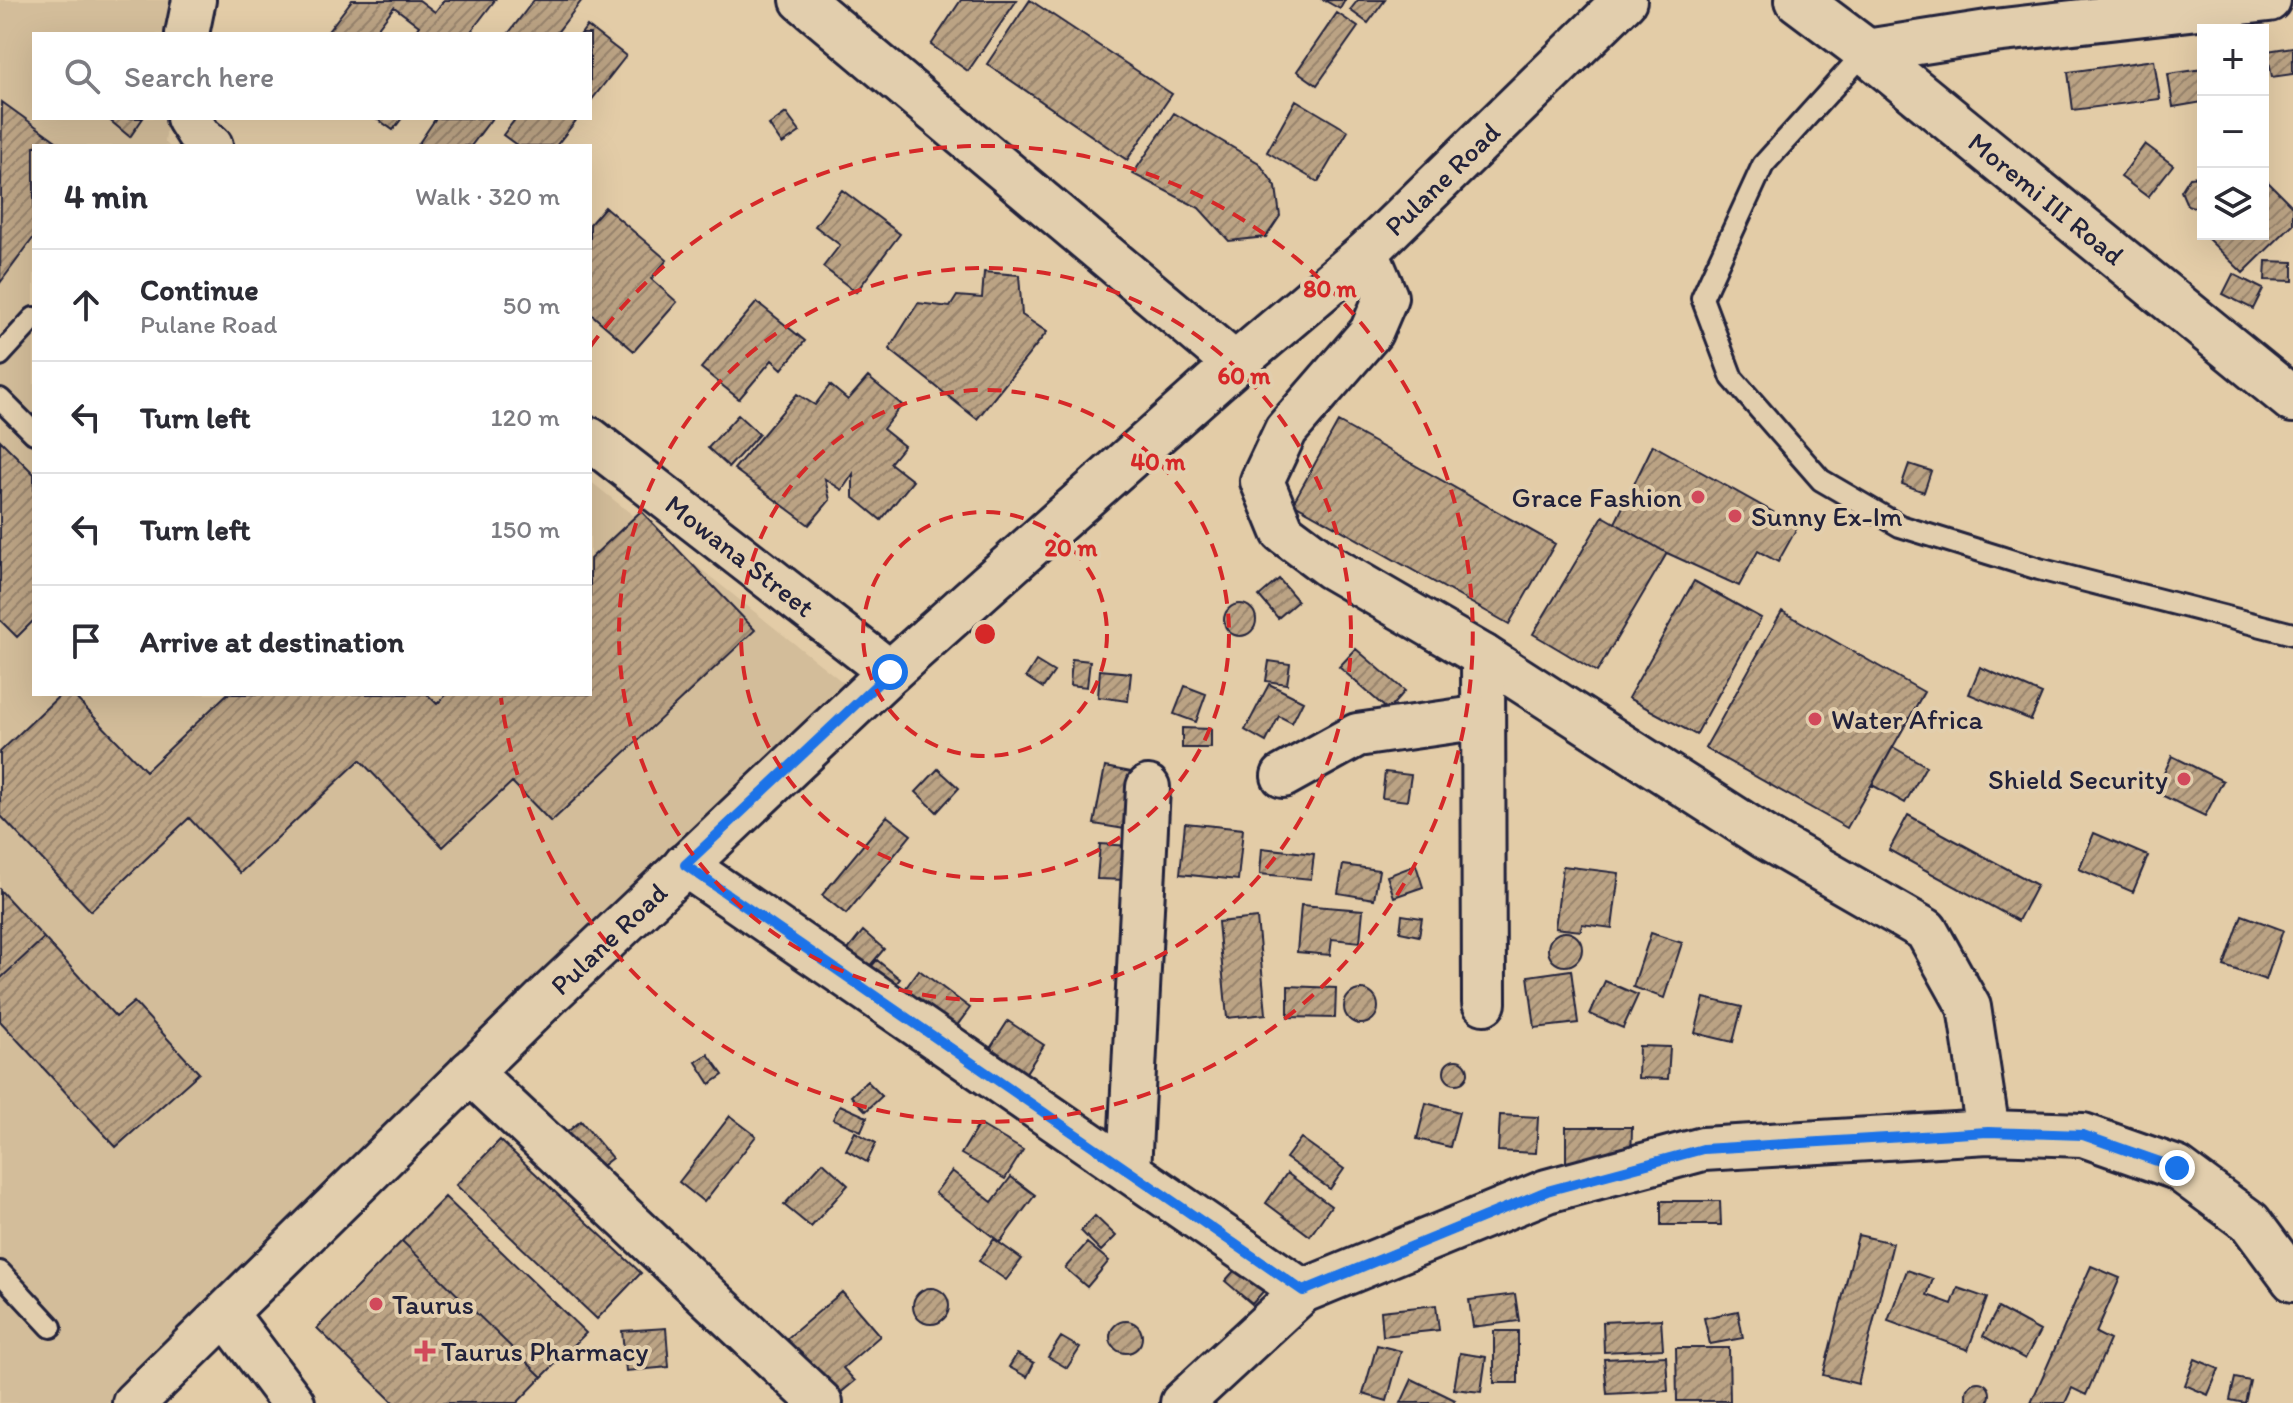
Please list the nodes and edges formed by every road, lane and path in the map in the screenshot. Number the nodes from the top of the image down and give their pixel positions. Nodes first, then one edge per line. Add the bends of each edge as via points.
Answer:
1 (194, 0) edge
2 (802, 0) edge
3 (1625, 0) edge
4 (1798, 0) edge
5 (2253, 1) edge
6 (187, 32) edge
7 (1866, 51) junction
8 (1367, 252) junction
9 (32, 320) edge
10 (0, 355) edge
11 (1235, 364) junction
12 (0, 399) edge
13 (2293, 400) edge
14 (32, 431) edge
15 (592, 441) edge
16 (2293, 634) edge
17 (1483, 656) junction
18 (890, 672) junction
19 (1483, 717) junction
20 (1283, 776) dead end
21 (1148, 787) dead end
22 (685, 865) junction
23 (1484, 1003) dead end
24 (470, 1072) junction
25 (1988, 1132) junction
26 (1129, 1171) junction
27 (0, 1272) edge
28 (2293, 1280) edge
29 (1303, 1291) junction
30 (226, 1314) junction
31 (51, 1327) dead end
32 (290, 1402) edge
33 (134, 1403) edge
34 (821, 1403) edge
35 (1182, 1403) edge

1 - 6 street
2 - 11 street
3 - 8 street, Pulane Road
4 - 7 street, Moremi III Road
5 - 7 street
7 - 13 street, Moremi III Road
7 - 16 lane via 1763,165 1702,298 1732,378 1821,480 1900,526 2039,569
8 - 11 street, Pulane Road
8 - 17 street via 1386,297 1371,332 1286,430 1262,481 1283,532 1330,567
9 - 10 lane
11 - 18 street, Pulane Road
12 - 14 lane
15 - 18 street, Mowana Street
17 - 19 street
17 - 25 street via 1766,838 1926,930 1969,1007
18 - 22 street, Pulane Road
19 - 20 street via 1357,735
19 - 23 street
21 - 26 street
22 - 24 street, Pulane Road
22 - 26 street
24 - 30 street, Pulane Road
24 - 34 street
25 - 28 street via 2083,1135 2177,1168 2250,1222
25 - 29 street via 1703,1149 1547,1191
26 - 29 street
27 - 31 lane
29 - 35 street
30 - 32 street
30 - 33 street, Pulane Road

